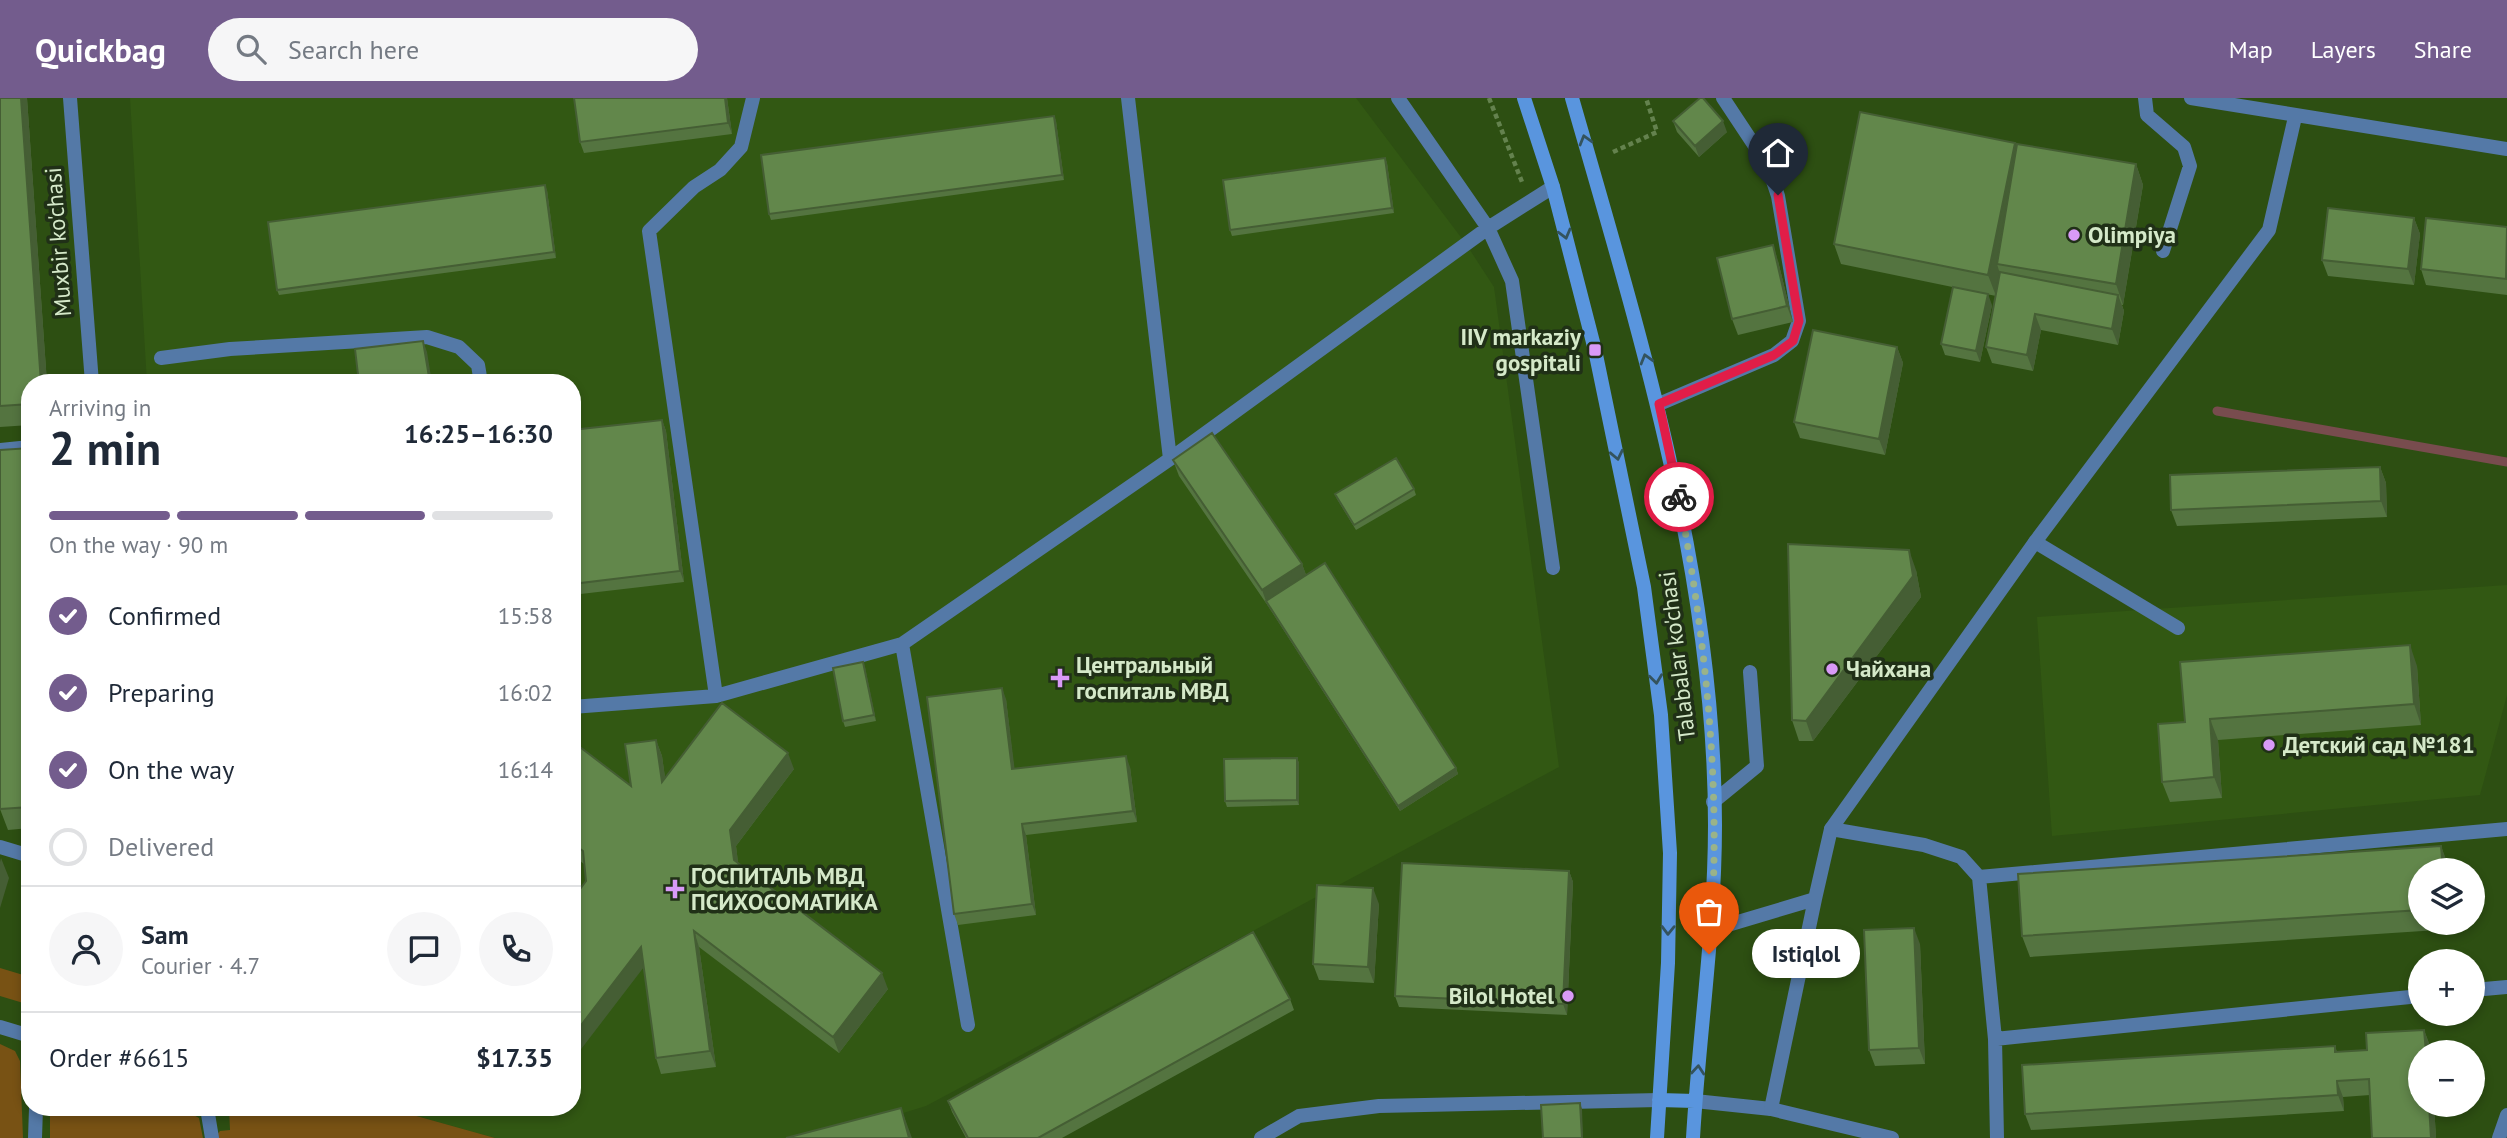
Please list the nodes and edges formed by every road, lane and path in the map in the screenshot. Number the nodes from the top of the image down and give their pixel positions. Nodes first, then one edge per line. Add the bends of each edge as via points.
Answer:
1 (70, 98) edge
2 (753, 98) edge
3 (1128, 98) edge
4 (1398, 98) edge
5 (1489, 98) edge
6 (1524, 98) edge
7 (1573, 98) edge
8 (1646, 98) edge
9 (1723, 98) edge
10 (2145, 98) edge
11 (2191, 98) edge
12 (2295, 117) junction
13 (2507, 149) edge
14 (1613, 152) dead end
15 (1553, 187) junction
16 (1530, 201) junction
17 (1488, 228) junction
18 (2163, 251) dead end
19 (160, 358) dead end
20 (91, 374) edge
21 (480, 374) edge
22 (1659, 404) junction
23 (21, 448) edge
24 (0, 450) edge
25 (1170, 459) junction
26 (2035, 542) junction
27 (1553, 568) dead end
28 (2178, 628) dead end
29 (902, 644) junction
30 (1750, 672) dead end
31 (716, 696) junction
32 (581, 706) edge
33 (1713, 802) junction
34 (1831, 829) junction
35 (2507, 829) edge
36 (0, 847) edge
37 (21, 853) edge
38 (1979, 877) junction
39 (1815, 899) junction
40 (1712, 930) junction
41 (2507, 987) edge
42 (2485, 989) edge
43 (2408, 997) edge
44 (968, 1025) dead end
45 (0, 1027) edge
46 (21, 1033) edge
47 (1995, 1039) junction
48 (1659, 1100) junction
49 (1695, 1101) junction
50 (1771, 1108) junction
51 (2507, 1115) edge
52 (36, 1116) edge
53 (208, 1116) edge
54 (35, 1138) edge
55 (212, 1138) edge
56 (1261, 1138) edge
57 (1657, 1138) edge
58 (1693, 1138) edge
59 (1892, 1138) edge
60 (1997, 1138) edge
61 (2499, 1138) edge

1 - 20 street, Muxbir ko'chasi
2 - 31 street via 741,147 649,231
3 - 25 street
4 - 17 street
5 - 16 path
6 - 15 main road, Talabalar ko'chasi
22 -> 7 main road, Talabalar ko'chasi
8 - 14 path via 1657,132
9 - 22 street via 1768,166 1778,195 1799,321 1793,341 1774,355
10 - 18 street via 2147,115 2184,147 2190,166
11 - 12 street
12 - 13 street
12 - 26 street via 2269,230
15 - 16 street
15 -> 48 main road, Talabalar ko'chasi via 1595,350 1644,587 1661,715 1670,853
16 - 17 street
17 - 25 street
17 - 27 street via 1512,281
19 - 21 street via 427,337 459,347 478,365
22 - 33 main road, Talabalar ko'chasi via 1679,500 1710,708
23 - 24 street
25 - 29 street
26 - 28 street
26 - 34 street
29 - 31 street
29 - 44 street
30 - 33 street via 1757,766
31 - 32 street
33 - 40 main road, Talabalar ko'chasi
34 - 38 street via 1924,845 1961,857
34 - 39 street
35 - 38 street
36 - 37 street
38 - 47 street
39 - 40 street
39 - 50 street
49 -> 40 main road, Talabalar ko'chasi
41 - 42 street
43 - 47 street
45 - 46 street
47 - 60 street
48 - 49 main road
48 - 56 street via 1379,1106 1299,1116
48 - 57 main road, Talabalar ko'chasi
49 - 50 street
49 - 58 main road, Talabalar ko'chasi
50 - 59 street
51 - 61 street
52 - 54 street
53 - 55 street

